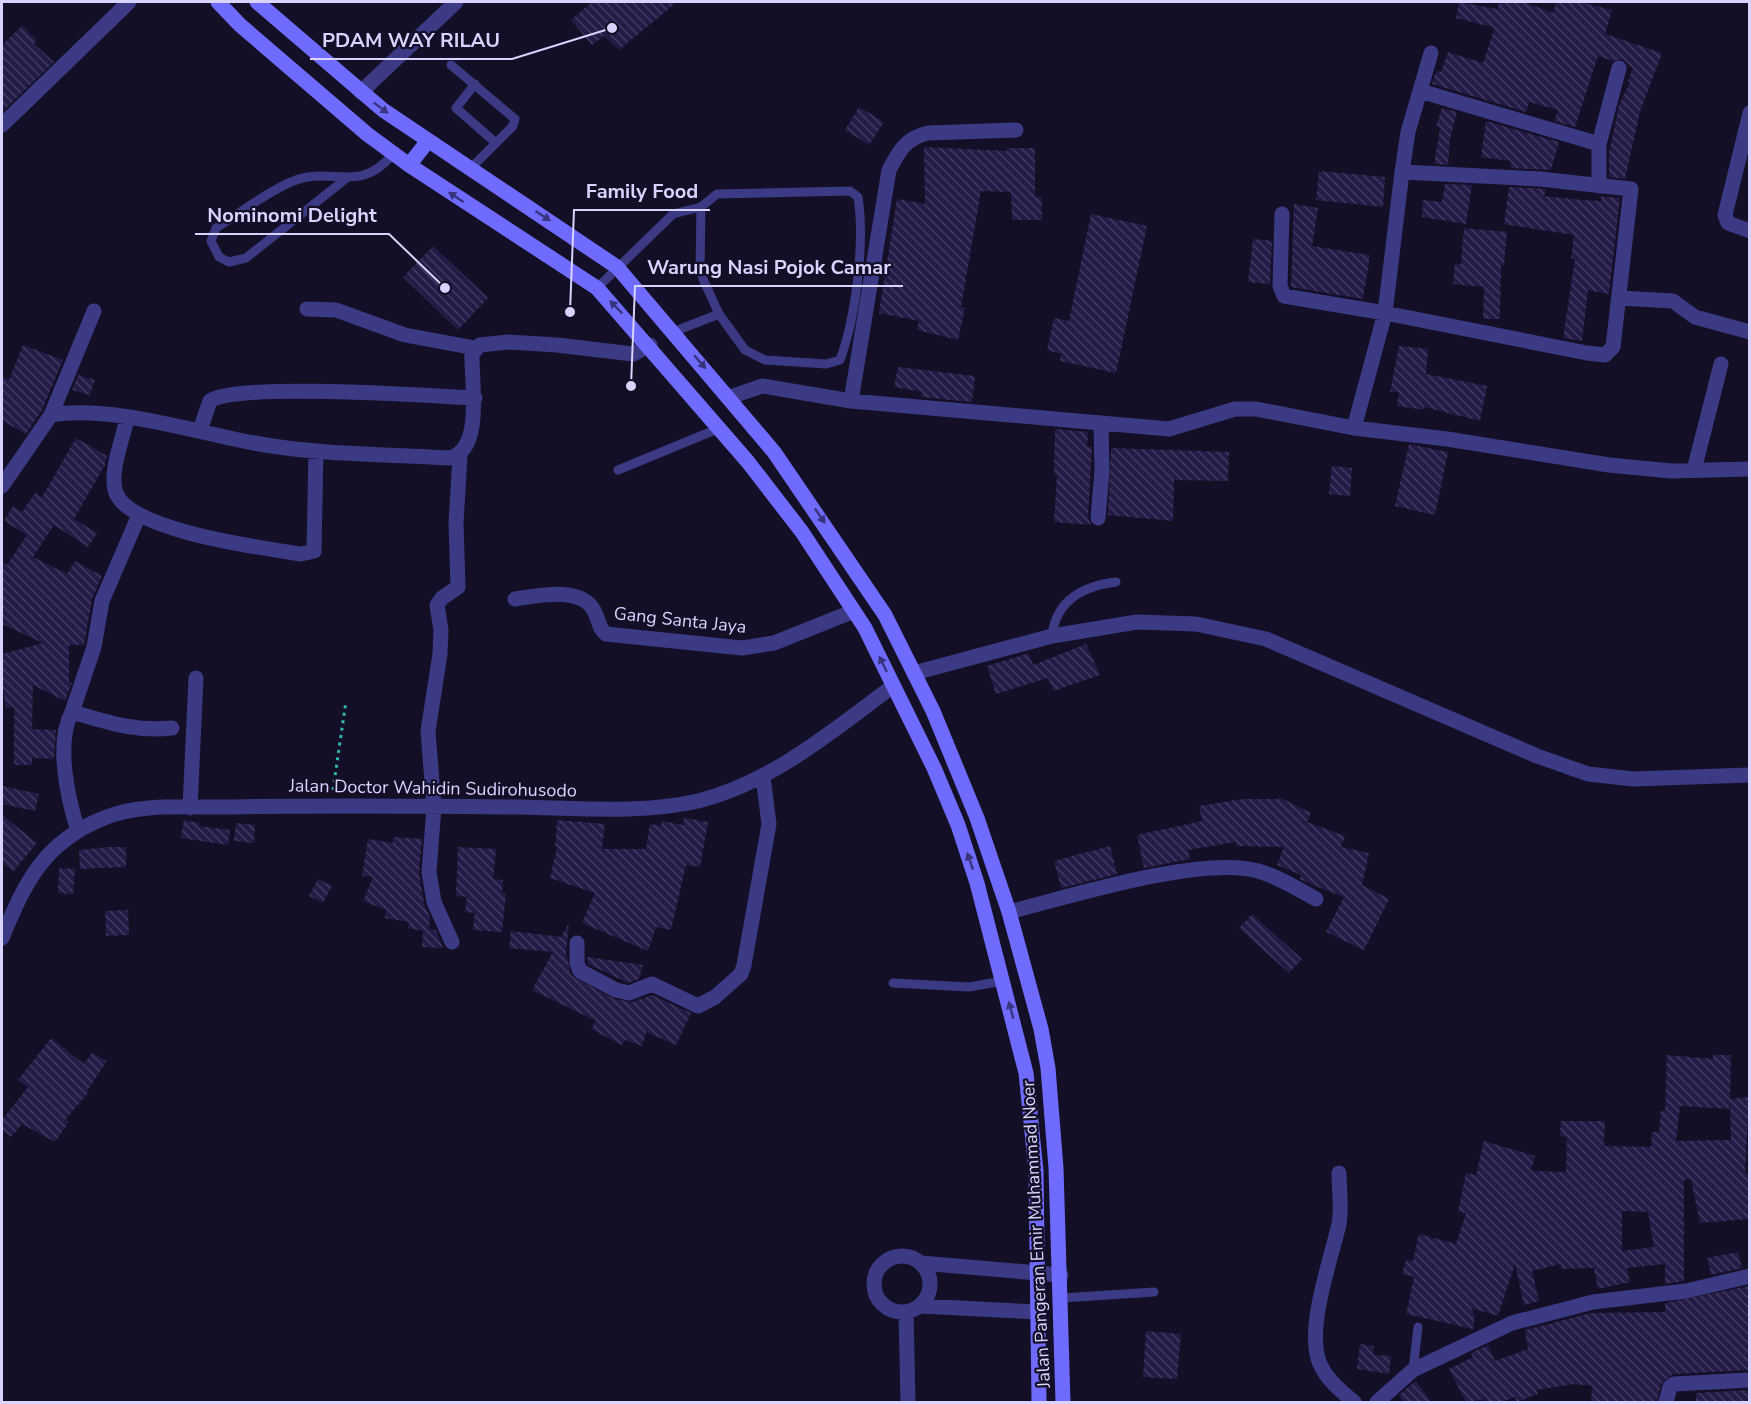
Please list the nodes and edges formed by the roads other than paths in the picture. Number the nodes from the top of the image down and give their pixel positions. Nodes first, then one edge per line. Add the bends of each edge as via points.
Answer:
1 (129, 2) edge
2 (218, 2) edge
3 (256, 2) edge
4 (456, 2) edge
5 (1431, 53) dead end
6 (451, 64) dead end
7 (1619, 68) dead end
8 (474, 84) junction
9 (1420, 91) junction
10 (361, 92) junction
11 (1749, 113) edge
12 (2, 125) edge
13 (1016, 130) dead end
14 (428, 141) junction
15 (496, 143) junction
16 (1599, 144) junction
17 (393, 154) junction
18 (409, 165) junction
19 (471, 168) junction
20 (1402, 172) junction
21 (348, 177) junction
22 (1599, 186) junction
23 (701, 207) junction
24 (1282, 214) dead end
25 (1749, 231) edge
26 (617, 267) junction
27 (597, 288) junction
28 (1619, 298) junction
29 (307, 309) dead end
30 (94, 311) dead end
31 (1385, 313) junction
32 (719, 314) junction
33 (673, 332) junction
34 (1749, 332) edge
35 (650, 345) junction
36 (475, 348) junction
37 (1721, 364) dead end
38 (730, 397) junction
39 (475, 398) junction
40 (851, 400) junction
41 (51, 415) junction
42 (127, 418) junction
43 (1101, 424) junction
44 (720, 428) junction
45 (1354, 428) junction
46 (200, 430) junction
47 (761, 435) junction
48 (316, 451) junction
49 (738, 451) junction
50 (460, 456) junction
51 (1749, 469) edge
52 (618, 470) dead end
53 (1694, 470) junction
54 (2, 486) edge
55 (139, 515) junction
56 (1098, 518) dead end
57 (1116, 582) dead end
58 (515, 599) dead end
59 (854, 611) junction
60 (885, 615) junction
61 (865, 628) junction
62 (1052, 636) junction
63 (914, 673) junction
64 (196, 678) dead end
65 (893, 686) junction
66 (72, 712) junction
67 (172, 728) dead end
68 (1749, 775) edge
69 (763, 777) junction
70 (434, 807) junction
71 (190, 808) junction
72 (977, 818) junction
73 (958, 825) junction
74 (78, 831) junction
75 (1316, 899) dead end
76 (1009, 912) junction
77 (2, 938) edge
78 (452, 942) dead end
79 (577, 943) dead end
80 (1003, 981) junction
81 (893, 983) dead end
82 (1041, 1029) junction
83 (1018, 1036) junction
84 (1052, 1107) junction
85 (1031, 1110) junction
86 (1339, 1173) dead end
87 (921, 1263) junction
88 (1037, 1275) junction
89 (1061, 1275) junction
90 (1749, 1276) edge
91 (1154, 1292) dead end
92 (1062, 1298) junction
93 (913, 1309) junction
94 (1037, 1312) junction
95 (1418, 1327) dead end
96 (1413, 1370) junction
97 (1749, 1380) edge
98 (908, 1402) edge
99 (1039, 1402) edge
100 (1063, 1402) edge
101 (1354, 1402) edge
102 (1377, 1402) edge
103 (1666, 1402) edge

1 - 12 street
2 - 17 main road, Jalan Pangeran Emir Muhammad Noer via 354,125
3 - 10 main road, Jalan Pangeran Emir Muhammad Noer
4 - 10 street
5 - 9 street
6 - 8 lane
7 - 16 street
8 - 15 lane via 456,108
8 - 15 lane via 515,119
9 - 16 street
9 - 20 street
10 -> 14 main road, Jalan Pangeran Emir Muhammad Noer
11 - 25 street via 1725,215 1728,223
13 - 40 street via 928,134 917,136 899,150 889,170
14 - 18 main road
14 - 19 main road, Jalan Pangeran Emir Muhammad Noer
15 - 19 lane
16 - 22 street
17 - 18 main road, Jalan Pangeran Emir Muhammad Noer
17 - 21 lane via 375,172
27 -> 18 main road, Jalan Pangeran Emir Muhammad Noer
19 -> 26 main road, Jalan Pangeran Emir Muhammad Noer
20 - 22 street
20 - 31 street
21 - 21 lane via 290,182 216,228 211,238 213,245 224,260 246,258
22 - 28 street via 1632,189
23 - 26 lane via 673,214
23 - 32 lane via 700,269
23 - 32 lane via 717,194 743,192 850,191 858,197 862,221 850,333 840,360 826,364 765,360 745,350
24 - 31 street via 1280,286 1284,296
26 - 27 lane
26 - 33 main road, Jalan Pangeran Emir Muhammad Noer
35 -> 27 main road, Jalan Pangeran Emir Muhammad Noer
28 - 31 street via 1612,347 1605,355
28 - 34 street via 1672,301 1695,316
29 - 36 street via 336,310 405,335
30 - 41 street
31 - 45 street
32 - 33 lane
33 -> 38 main road, Jalan Pangeran Emir Muhammad Noer
35 - 36 street via 633,354 508,342
35 - 44 main road, Jalan Pangeran Emir Muhammad Noer
36 - 39 street
37 - 53 street
38 - 40 street via 762,386
38 - 47 main road, Jalan Pangeran Emir Muhammad Noer
39 - 46 street via 234,393 210,401
39 - 50 street via 466,448
40 - 43 street
41 - 42 street via 65,412
41 - 54 street
42 - 46 street
42 - 55 street via 114,484 118,498
43 - 45 street via 1169,429 1235,409 1281,412
43 - 56 street
44 - 49 main road, Jalan Pangeran Emir Muhammad Noer
44 - 52 lane
45 - 53 street via 1609,465
46 - 48 street via 254,443
47 - 49 main road
47 -> 60 main road, Jalan Pangeran Emir Muhammad Noer
48 - 50 street via 450,459
48 - 55 street via 316,546 308,553 208,539
49 - 59 main road, Jalan Pangeran Emir Muhammad Noer via 802,532
50 - 70 street via 458,587 442,598 437,609 440,654 428,730
51 - 53 street
55 - 66 street via 102,601 94,647
57 - 62 lane via 1100,584 1071,597 1054,621
58 - 59 street, Gang Santa Jaya via 552,594 579,599 593,608 601,631 606,634 742,648 774,643
59 - 61 main road, Jalan Pangeran Emir Muhammad Noer
60 - 61 main road
60 - 63 main road, Jalan Pangeran Emir Muhammad Noer
65 -> 61 main road, Jalan Pangeran Emir Muhammad Noer
62 - 63 street
62 - 68 street via 1137,622 1196,624 1266,639 1537,756 1588,774 1633,779
63 - 72 main road, Jalan Pangeran Emir Muhammad Noer
64 - 71 street
65 - 69 street, Jalan Doctor Wahidin Sudirohusodo
65 - 73 main road, Jalan Pangeran Emir Muhammad Noer
66 - 67 street via 134,729
66 - 74 street via 66,734 65,781
69 - 70 street, Jalan Doctor Wahidin Sudirohusodo via 698,801 617,810
69 - 79 street via 769,824 741,974 715,997 698,1005 652,984 629,993 580,971
70 - 71 street, Jalan Doctor Wahidin Sudirohusodo
70 - 78 street via 429,872 434,902
71 - 74 street, Jalan Doctor Wahidin Sudirohusodo via 131,811 106,817
72 - 73 main road
72 - 76 main road, Jalan Pangeran Emir Muhammad Noer
80 -> 73 main road, Jalan Pangeran Emir Muhammad Noer
74 - 77 street, Jalan Doctor Wahidin Sudirohusodo via 35,869 22,888
75 - 76 street via 1258,871 1221,867 1121,883
76 - 82 main road, Jalan Pangeran Emir Muhammad Noer
80 - 81 lane via 969,987
83 -> 80 main road, Jalan Pangeran Emir Muhammad Noer
82 - 83 main road
82 - 84 main road, Jalan Pangeran Emir Muhammad Noer
83 - 85 main road, Jalan Pangeran Emir Muhammad Noer
84 - 85 main road
84 - 89 main road, Jalan Pangeran Emir Muhammad Noer
85 - 88 main road, Jalan Pangeran Emir Muhammad Noer
86 - 101 street via 1339,1221 1321,1293 1317,1350 1330,1379
87 - 88 street
87 - 93 street via 928,1273 928,1297
87 - 93 street via 906,1257 891,1259 878,1269 874,1284 879,1300 891,1310
88 - 89 street
88 - 94 main road, Jalan Pangeran Emir Muhammad Noer
89 - 92 main road, Jalan Pangeran Emir Muhammad Noer
90 - 96 street via 1686,1291 1593,1302 1512,1323
91 - 92 lane
92 - 100 main road, Jalan Pangeran Emir Muhammad Noer
93 - 94 street
93 - 98 street
94 - 99 main road, Jalan Pangeran Emir Muhammad Noer
95 - 96 lane
96 - 102 street
97 - 103 street via 1674,1384

